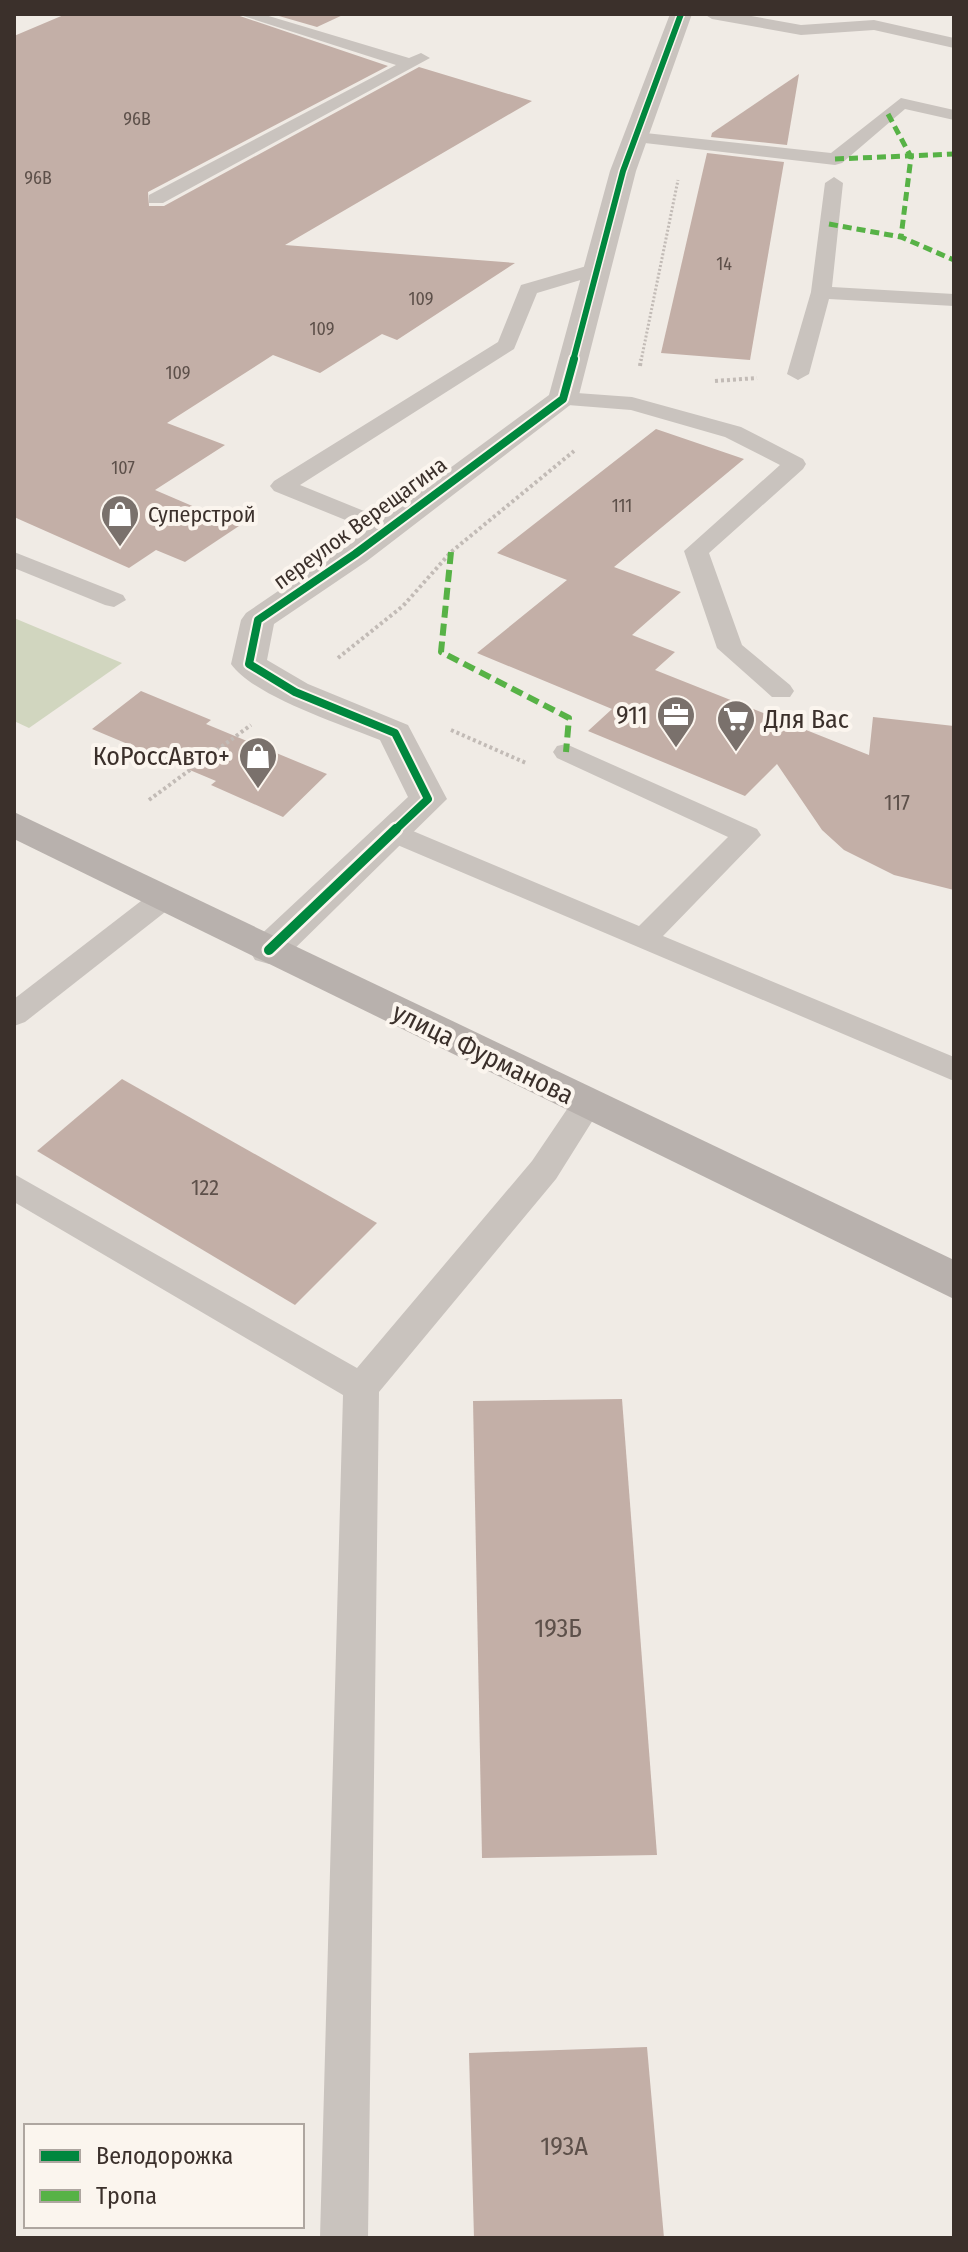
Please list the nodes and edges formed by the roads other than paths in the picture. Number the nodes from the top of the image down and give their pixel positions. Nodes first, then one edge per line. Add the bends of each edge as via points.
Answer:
1 (245, 14) edge
2 (681, 14) edge
3 (712, 14) edge
4 (889, 14) edge
5 (874, 25) junction
6 (954, 43) edge
7 (428, 54) dead end
8 (411, 64) junction
9 (954, 115) edge
10 (636, 137) junction
11 (834, 183) dead end
12 (156, 199) dead end
13 (597, 269) junction
14 (821, 292) junction
15 (954, 300) edge
16 (798, 374) dead end
17 (563, 399) junction
18 (388, 529) junction
19 (14, 559) edge
20 (114, 600) dead end
21 (781, 691) dead end
22 (566, 752) dead end
23 (14, 824) edge
24 (391, 832) junction
25 (164, 898) junction
26 (643, 939) junction
27 (269, 950) junction
28 (14, 1015) edge
29 (954, 1070) edge
30 (587, 1104) junction
31 (14, 1186) edge
32 (954, 1281) edge
33 (361, 1388) junction
34 (344, 2238) edge

1 - 8 lane
2 - 10 street
3 - 5 lane via 801,30
4 - 5 lane
5 - 6 lane
7 - 8 lane
8 - 12 lane
9 - 10 lane via 901,103 835,159
10 - 13 street
11 - 14 lane
13 - 17 street
13 - 18 lane via 528,289 507,345 282,486
14 - 15 lane
14 - 16 lane
17 - 18 street, переулок Верещагина
17 - 21 lane via 632,404 733,432 795,464 696,551 730,648
18 - 24 street, переулок Верещагина via 258,620 249,664 295,692 395,733 428,799
19 - 20 lane
22 - 26 lane via 747,835
23 - 25 main road, улица Фурманова
24 - 26 lane
24 - 27 street, переулок Верещагина
25 - 27 main road, улица Фурманова
25 - 28 lane
26 - 29 lane
27 - 30 main road, улица Фурманова
30 - 32 main road, улица Фурманова
30 - 33 lane via 544,1170
31 - 33 lane
33 - 34 lane

